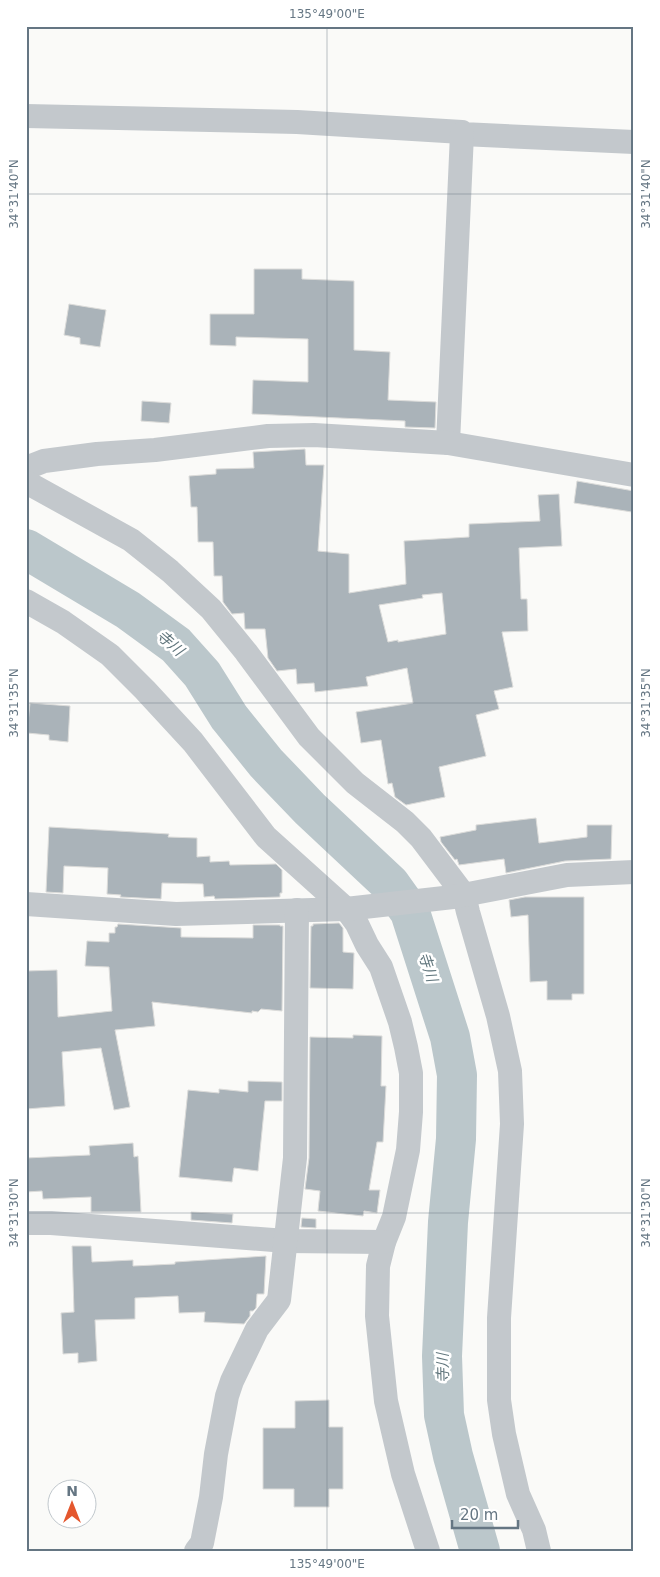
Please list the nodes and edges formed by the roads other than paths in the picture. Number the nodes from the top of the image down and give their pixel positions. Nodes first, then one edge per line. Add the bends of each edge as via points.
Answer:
1 (26, 116) edge
2 (462, 134) junction
3 (634, 142) edge
4 (448, 443) junction
5 (26, 468) edge
6 (634, 474) edge
7 (26, 482) edge
8 (26, 601) edge
9 (634, 872) edge
10 (458, 896) junction
11 (26, 904) edge
12 (351, 908) junction
13 (297, 910) junction
14 (26, 1223) edge
15 (286, 1241) junction
16 (384, 1242) junction
17 (196, 1551) edge
18 (428, 1551) edge
19 (539, 1551) edge

1 - 2 street via 297,122
2 - 3 street
2 - 4 street
4 - 5 street via 314,434 268,436 44,461
4 - 6 street
7 - 10 street via 132,540 211,609 309,737 355,783 422,838
8 - 12 street via 110,655 192,742 266,837
9 - 10 street via 567,875
10 - 12 street
10 - 19 street via 468,912 510,1071 512,1124 499,1318 499,1400 518,1494 534,1530
11 - 13 street via 176,914
12 - 13 street
12 - 16 street via 367,945 381,967 400,1022 410,1073 408,1150 394,1218
13 - 15 street via 296,1158
14 - 15 street
15 - 16 street
15 - 17 street via 279,1300 258,1329 226,1396 211,1497 202,1542
16 - 18 street via 378,1266 377,1316 386,1401 403,1474

